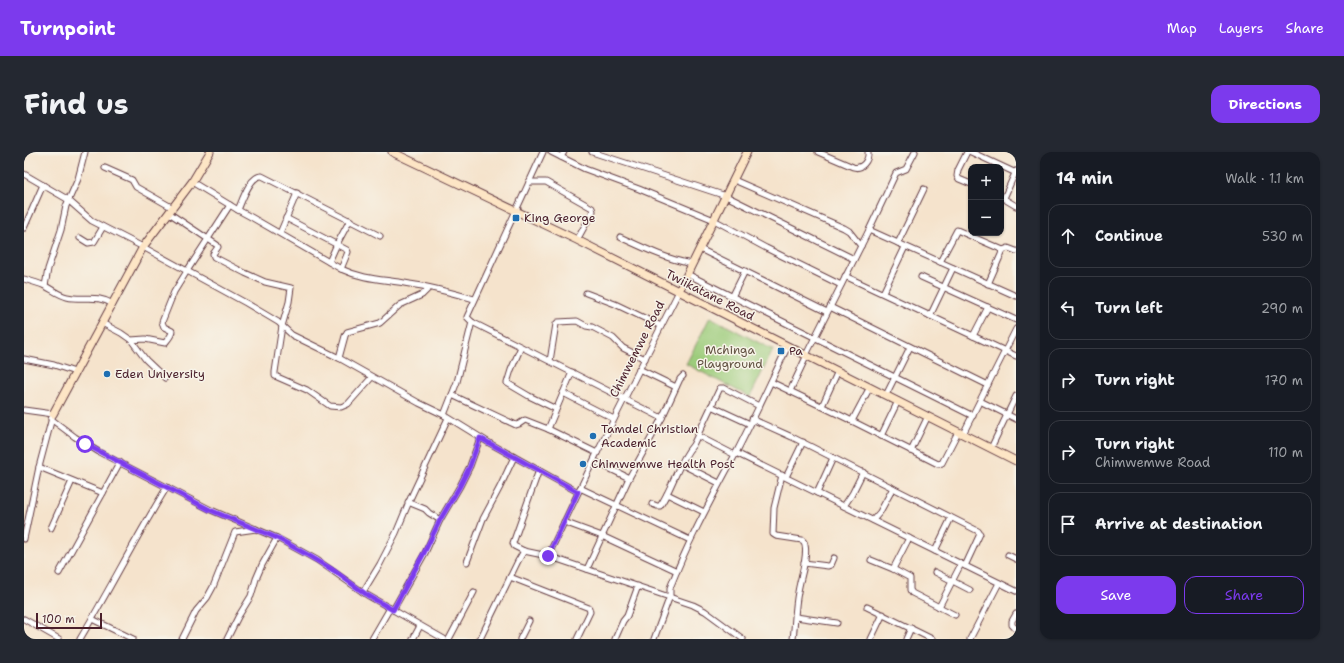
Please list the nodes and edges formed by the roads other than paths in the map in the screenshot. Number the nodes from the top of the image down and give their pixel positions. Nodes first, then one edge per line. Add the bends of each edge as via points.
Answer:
1 (85, 152) edge
2 (210, 152) edge
3 (392, 152) edge
4 (543, 152) edge
5 (551, 152) edge
6 (592, 152) edge
7 (747, 152) edge
8 (818, 152) edge
9 (868, 152) edge
10 (915, 152) edge
11 (967, 152) edge
12 (971, 152) edge
13 (562, 155) edge
14 (105, 168) dead end
15 (1016, 172) edge
16 (24, 174) edge
17 (734, 180) junction
18 (192, 182) junction
19 (529, 182) junction
20 (968, 183) edge
21 (43, 185) junction
22 (924, 189) dead end
23 (297, 193) junction
24 (1004, 193) edge
25 (726, 196) junction
26 (1004, 198) edge
27 (69, 200) junction
28 (230, 205) junction
29 (1016, 206) edge
30 (171, 210) junction
31 (238, 210) junction
32 (515, 210) junction
33 (286, 218) junction
34 (350, 220) junction
35 (714, 220) junction
36 (103, 227) junction
37 (24, 228) edge
38 (869, 230) junction
39 (280, 233) junction
40 (380, 236) dead end
41 (620, 237) dead end
42 (80, 238) dead end
43 (208, 239) junction
44 (577, 240) junction
45 (898, 243) junction
46 (337, 244) junction
47 (861, 246) junction
48 (143, 247) junction
49 (905, 247) junction
50 (700, 248) junction
51 (1003, 250) junction
52 (1016, 251) edge
53 (854, 259) junction
54 (329, 262) junction
55 (940, 262) junction
56 (692, 264) junction
57 (953, 268) junction
58 (341, 269) junction
59 (187, 271) junction
60 (746, 271) junction
61 (687, 274) junction
62 (845, 276) junction
63 (922, 276) dead end
64 (24, 279) edge
65 (988, 284) junction
66 (841, 285) junction
67 (45, 286) junction
68 (944, 287) junction
69 (429, 288) junction
70 (679, 291) junction
71 (586, 293) dead end
72 (883, 294) junction
73 (1016, 296) edge
74 (732, 297) junction
75 (474, 299) junction
76 (113, 304) junction
77 (988, 307) junction
78 (828, 310) junction
79 (930, 316) junction
80 (1016, 320) edge
81 (472, 322) junction
82 (102, 324) junction
83 (282, 326) junction
84 (661, 326) junction
85 (1016, 329) edge
86 (973, 336) junction
87 (815, 337) junction
88 (130, 340) junction
89 (788, 346) junction
90 (521, 347) junction
91 (910, 347) junction
92 (1005, 351) junction
93 (807, 355) junction
94 (1016, 356) edge
95 (339, 358) junction
96 (24, 359) edge
97 (645, 359) junction
98 (550, 361) junction
99 (639, 369) junction
100 (838, 371) junction
101 (75, 372) junction
102 (572, 372) junction
103 (683, 376) dead end
104 (372, 377) junction
105 (895, 377) junction
106 (165, 378) dead end
107 (771, 382) junction
108 (988, 385) junction
109 (676, 387) junction
110 (870, 387) junction
111 (790, 391) junction
112 (563, 393) junction
113 (452, 395) junction
114 (886, 395) junction
115 (1016, 396) edge
116 (625, 399) junction
117 (898, 401) junction
118 (980, 401) junction
119 (711, 406) junction
120 (759, 406) junction
121 (822, 406) junction
122 (556, 409) junction
123 (24, 410) edge
124 (1007, 414) junction
125 (52, 416) junction
126 (446, 416) junction
127 (928, 416) junction
128 (972, 416) junction
129 (662, 418) junction
130 (752, 418) junction
131 (614, 419) junction
132 (1016, 419) edge
133 (852, 421) junction
134 (750, 424) junction
135 (548, 429) junction
136 (961, 433) junction
137 (698, 436) junction
138 (881, 436) junction
139 (480, 438) junction
140 (803, 442) junction
141 (991, 448) junction
142 (911, 451) junction
143 (597, 454) junction
144 (736, 454) junction
145 (514, 456) junction
146 (833, 458) junction
147 (1016, 460) edge
148 (594, 461) junction
149 (120, 462) junction
150 (681, 464) junction
151 (39, 467) junction
152 (539, 470) junction
153 (863, 472) junction
154 (784, 476) junction
155 (629, 478) junction
156 (72, 481) junction
157 (719, 483) junction
158 (167, 487) junction
159 (893, 488) junction
160 (579, 490) junction
161 (104, 493) junction
162 (817, 493) junction
163 (667, 494) junction
164 (408, 502) junction
165 (616, 504) junction
166 (652, 504) dead end
167 (844, 506) junction
168 (704, 512) junction
169 (951, 518) junction
170 (440, 520) junction
171 (873, 520) junction
172 (564, 522) junction
173 (51, 528) dead end
174 (257, 529) junction
175 (602, 536) junction
176 (277, 538) junction
177 (909, 538) junction
178 (24, 539) edge
179 (690, 540) junction
180 (524, 551) junction
181 (935, 551) junction
182 (1008, 555) dead end
183 (548, 556) junction
184 (834, 558) dead end
185 (1016, 559) edge
186 (871, 560) dead end
187 (467, 562) dead end
188 (804, 563) junction
189 (963, 565) junction
190 (587, 569) junction
191 (893, 569) junction
192 (677, 571) junction
193 (935, 572) dead end
194 (59, 573) dead end
195 (510, 577) junction
196 (952, 581) junction
197 (999, 583) junction
198 (638, 586) junction
199 (970, 590) dead end
200 (1016, 591) edge
201 (363, 592) junction
202 (474, 592) dead end
203 (670, 596) junction
204 (867, 607) dead end
205 (939, 607) junction
206 (391, 609) junction
207 (883, 614) junction
208 (1016, 614) edge
209 (955, 615) dead end
210 (796, 617) junction
211 (24, 619) edge
212 (92, 619) junction
213 (529, 621) dead end
214 (837, 623) dead end
215 (420, 626) junction
216 (911, 628) junction
217 (1016, 629) edge
218 (59, 639) edge
219 (80, 639) edge
220 (133, 639) edge
221 (182, 639) edge
222 (227, 639) edge
223 (372, 639) edge
224 (413, 639) edge
225 (444, 639) edge
226 (449, 639) edge
227 (480, 639) edge
228 (520, 639) edge
229 (577, 639) edge
230 (615, 639) edge
231 (654, 639) edge
232 (743, 639) edge
233 (793, 639) edge
234 (871, 639) edge
235 (906, 639) edge
236 (932, 639) edge
237 (970, 639) edge

1 - 27 street
2 - 18 street
3 - 32 street, Twiikatane Road
4 - 19 street
5 - 13 street
6 - 25 street
7 - 17 street, Chimwemwe Road
8 - 9 street via 858,168 862,166
10 - 38 street via 906,169 896,173
11 - 20 street via 957,176
12 - 15 street
13 - 35 street via 585,169
14 - 30 street via 132,180 136,187
15 - 24 street
16 - 21 street
17 - 25 street, Chimwemwe Road
17 - 47 street via 844,228
18 - 28 street
18 - 30 street
19 - 32 street
19 - 44 street via 546,182 592,208 593,212
21 - 27 street
21 - 37 street
22 - 45 street
23 - 31 street via 258,176 248,187
23 - 33 street
23 - 34 street
25 - 35 street, Chimwemwe Road
25 - 53 street
26 - 29 street
27 - 36 street via 87,217
27 - 67 street
28 - 31 street
28 - 43 street
30 - 43 street
30 - 48 street
31 - 39 street
32 - 44 street, Twiikatane Road
32 - 75 street
33 - 39 street
33 - 46 street
34 - 40 street
34 - 46 street
35 - 50 street, Chimwemwe Road
35 - 66 street
36 - 42 street via 94,242 88,243
36 - 48 street
38 - 45 street
38 - 47 street
39 - 54 street
41 - 56 street via 656,254
43 - 59 street
43 - 83 street via 218,246 214,257 265,282 292,288
44 - 70 street, Twiikatane Road
45 - 49 street
46 - 54 street
46 - 58 street via 348,251
47 - 53 street
48 - 59 street
48 - 76 street
49 - 55 street
49 - 72 street
50 - 56 street, Chimwemwe Road
50 - 60 street
51 - 52 street via 1008,248
51 - 55 street via 957,230
51 - 65 street
53 - 62 street
54 - 58 street
55 - 57 street
56 - 61 street, Chimwemwe Road
57 - 65 street
57 - 68 street
58 - 69 street via 364,278
59 - 83 street
59 - 88 street via 174,292 162,322 164,327 172,331 168,340 165,343 145,339
60 - 74 street
60 - 78 street
61 - 70 street, Chimwemwe Road
61 - 74 street
62 - 66 street
62 - 72 street
63 - 68 street
64 - 67 street
65 - 73 street
66 - 78 street
67 - 76 street via 67,297 100,298
68 - 77 street
68 - 79 street
69 - 75 street
69 - 95 street via 422,295 400,305 380,323 347,332
70 - 84 street, Chimwemwe Road
70 - 89 street, Twiikatane Road
71 - 84 street
72 - 79 street
74 - 87 street
75 - 81 street via 466,316
76 - 82 street
77 - 80 street
77 - 86 street
78 - 87 street
78 - 91 street
79 - 86 street
81 - 90 street
81 - 113 street
82 - 88 street
82 - 101 street
83 - 95 street via 296,337
83 - 104 street via 274,374 276,376 307,390 330,406 337,407 348,404
84 - 97 street, Chimwemwe Road
85 - 92 street
86 - 92 street
87 - 93 street
87 - 105 street
88 - 106 street
89 - 93 street, Twiikatane Road
89 - 107 street
90 - 98 street
90 - 122 street via 507,383
91 - 105 street
91 - 108 street
92 - 94 street
92 - 108 street
93 - 100 street, Twiikatane Road
93 - 111 street
95 - 104 street
96 - 101 street
97 - 98 street via 626,350 613,338 573,320 556,324
97 - 99 street, Chimwemwe Road
98 - 102 street
99 - 109 street
99 - 116 street, Chimwemwe Road
100 - 110 street, Twiikatane Road
100 - 121 street
101 - 125 street
102 - 112 street
102 - 116 street
103 - 109 street
104 - 126 street
105 - 114 street
105 - 128 street
107 - 111 street
107 - 120 street
108 - 118 street
109 - 129 street
110 - 114 street, Twiikatane Road
110 - 133 street
111 - 121 street
112 - 122 street
112 - 131 street
113 - 126 street
113 - 135 street via 516,424 525,420
114 - 117 street, Twiikatane Road
115 - 124 street
116 - 129 street
116 - 131 street, Chimwemwe Road
117 - 127 street, Twiikatane Road
117 - 138 street
118 - 124 street
118 - 128 street
119 - 120 street via 722,388
119 - 134 street
119 - 137 street
120 - 130 street
121 - 133 street
122 - 135 street
123 - 125 street
124 - 132 street
124 - 141 street
125 - 149 street via 75,437
125 - 151 street
126 - 139 street
126 - 164 street
127 - 136 street, Twiikatane Road
127 - 142 street
128 - 136 street
129 - 155 street
130 - 134 street
130 - 140 street
131 - 143 street, Chimwemwe Road
133 - 138 street
134 - 144 street
135 - 143 street
136 - 141 street, Twiikatane Road
136 - 142 street via 940,464
137 - 144 street
137 - 150 street
138 - 142 street
139 - 145 street
139 - 170 street via 464,479
140 - 146 street
140 - 154 street
141 - 147 street, Twiikatane Road
143 - 148 street, Chimwemwe Road
144 - 154 street
144 - 157 street
145 - 152 street
145 - 187 street via 483,519
146 - 153 street
146 - 162 street
148 - 155 street
148 - 160 street, Chimwemwe Road
149 - 158 street
149 - 161 street
150 - 157 street
150 - 163 street
151 - 156 street
151 - 178 street
152 - 160 street
152 - 180 street via 513,544
153 - 159 street
153 - 167 street
154 - 162 street
154 - 188 street via 774,508 773,534 804,541
155 - 165 street
156 - 161 street
156 - 173 street
157 - 168 street
158 - 174 street via 210,510
158 - 212 street
159 - 169 street
159 - 171 street
160 - 165 street
160 - 172 street, Chimwemwe Road
161 - 194 street
162 - 167 street
163 - 166 street via 660,506
163 - 168 street
164 - 170 street via 425,509
164 - 201 street via 396,533
165 - 175 street
165 - 179 street
167 - 171 street
168 - 179 street
169 - 181 street
169 - 189 street via 979,532
170 - 206 street
171 - 177 street
172 - 175 street
172 - 183 street, Chimwemwe Road
174 - 176 street
174 - 221 street via 235,532 213,587 196,611
175 - 190 street
175 - 192 street
176 - 201 street via 333,570
176 - 222 street via 262,565 251,596
177 - 181 street
177 - 191 street
179 - 192 street
180 - 183 street
180 - 195 street
181 - 189 street
182 - 185 street
183 - 190 street
184 - 188 street via 828,566
186 - 191 street
188 - 210 street
189 - 196 street
189 - 197 street
190 - 198 street
191 - 205 street via 910,578 912,593
192 - 203 street via 670,588
193 - 196 street
195 - 227 street
195 - 229 street via 589,608 590,612
196 - 199 street
196 - 205 street
197 - 200 street
197 - 237 street
198 - 203 street
198 - 230 street
201 - 206 street
202 - 226 street
203 - 231 street
203 - 232 street via 699,607
204 - 207 street
205 - 209 street
206 - 215 street
206 - 223 street
207 - 216 street
207 - 234 street
208 - 217 street via 1012,625
210 - 214 street
210 - 233 street
211 - 218 street
212 - 219 street
212 - 220 street
213 - 228 street
215 - 224 street
215 - 225 street
216 - 235 street
216 - 236 street

